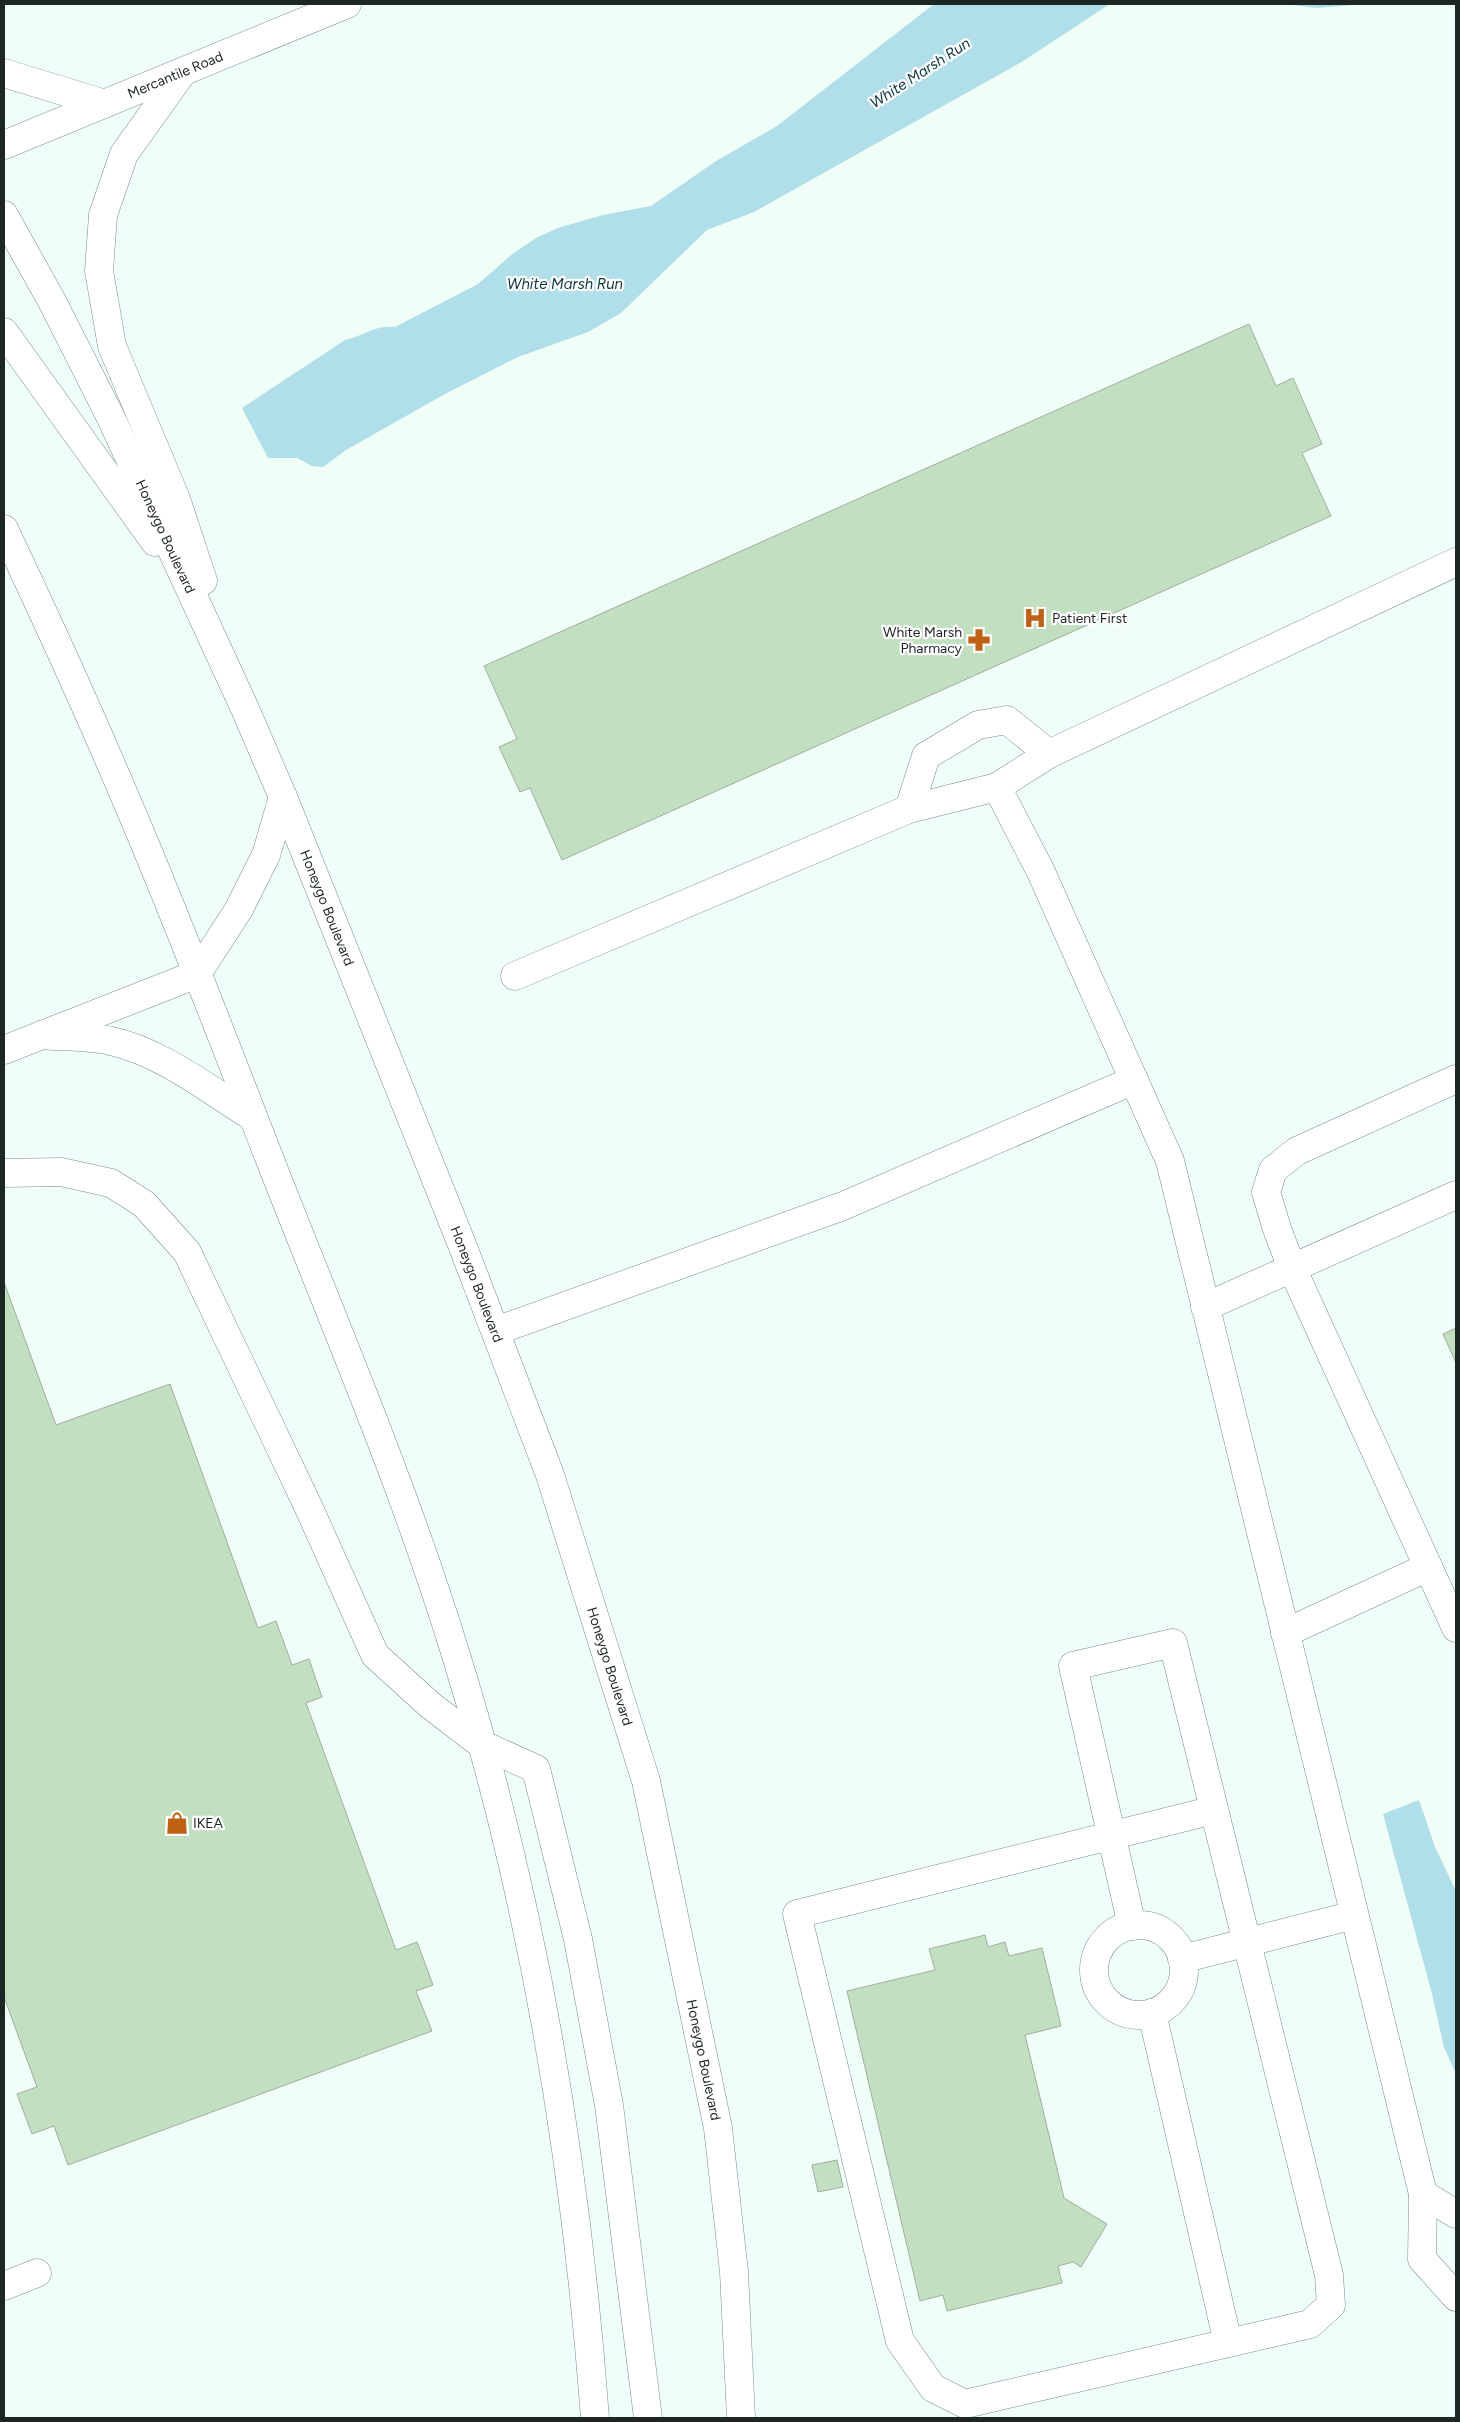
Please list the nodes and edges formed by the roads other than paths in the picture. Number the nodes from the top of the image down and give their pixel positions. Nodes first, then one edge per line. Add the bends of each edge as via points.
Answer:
1 (347, 4) edge
2 (4, 73) edge
3 (182, 73) junction
4 (105, 104) junction
5 (4, 145) edge
6 (4, 214) edge
7 (4, 332) edge
8 (4, 529) edge
9 (1456, 562) edge
10 (191, 592) junction
11 (246, 711) junction
12 (1049, 754) junction
13 (997, 787) junction
14 (283, 797) junction
15 (909, 809) junction
16 (197, 974) junction
17 (515, 976) dead end
18 (41, 1035) junction
19 (4, 1050) edge
20 (1456, 1079) edge
21 (1134, 1080) junction
22 (253, 1117) junction
23 (4, 1173) edge
24 (1456, 1195) edge
25 (1292, 1268) junction
26 (1205, 1307) junction
27 (496, 1331) junction
28 (1428, 1566) junction
29 (1456, 1628) edge
30 (1285, 1633) junction
31 (481, 1744) junction
32 (1214, 1810) junction
33 (1112, 1836) junction
34 (1354, 1915) junction
35 (1132, 1926) junction
36 (1247, 1942) junction
37 (1182, 1959) junction
38 (1152, 2013) junction
39 (1424, 2194) junction
40 (1456, 2214) edge
41 (37, 2273) dead end
42 (4, 2286) edge
43 (1456, 2297) edge
44 (1228, 2343) junction
45 (741, 2417) edge
46 (595, 2418) edge
47 (648, 2418) edge

1 - 3 main road, Mercantile Road
2 - 4 main road
3 - 4 main road, Mercantile Road
3 - 11 main road via 124,154 103,215 98,271 112,346 176,499
4 - 5 main road, Mercantile Road
6 - 10 main road, Honeygo Boulevard via 112,420
7 - 10 main road
8 - 16 main road via 133,815
9 - 12 main road
10 - 11 main road, Honeygo Boulevard
11 - 14 main road, Honeygo Boulevard
12 - 13 main road
12 - 15 main road via 1007,720 978,725 926,756
13 - 15 main road
13 - 21 main road via 1042,872
14 - 16 main road via 266,855 239,909
14 - 27 main road, Honeygo Boulevard
15 - 17 main road
16 - 18 main road
16 - 22 main road
18 - 19 main road
18 - 22 main road via 110,1041 154,1057 187,1074
20 - 25 main road via 1297,1151 1273,1170 1266,1192
21 - 26 main road via 1170,1161
21 - 27 main road via 843,1206
22 - 31 main road via 402,1496 456,1654
23 - 31 main road via 61,1172 111,1183 144,1204 187,1252 308,1506 374,1655 430,1705
24 - 25 main road
25 - 26 main road
25 - 28 main road
26 - 30 main road
27 - 45 main road, Honeygo Boulevard via 550,1475 646,1781 718,2128 734,2272
28 - 29 main road
28 - 30 main road
30 - 34 main road
31 - 46 main road via 530,1949 573,2196 588,2322
31 - 47 main road via 536,1769 578,1939 609,2105
32 - 33 main road
32 - 33 main road via 1173,1643 1073,1666
32 - 36 main road
33 - 35 main road
33 - 44 main road via 797,1914 900,2341 933,2388 966,2404
34 - 36 main road
34 - 39 main road
35 - 37 main road via 1144,1925 1168,1936
35 - 38 main road via 1117,1931 1106,1940 1094,1966 1095,1981 1111,2005 1131,2014
36 - 37 main road
36 - 44 main road via 1329,2275 1331,2304 1310,2324
37 - 38 main road via 1181,1985 1165,2007
38 - 44 main road
39 - 40 main road
39 - 43 main road via 1422,2259
41 - 42 main road

